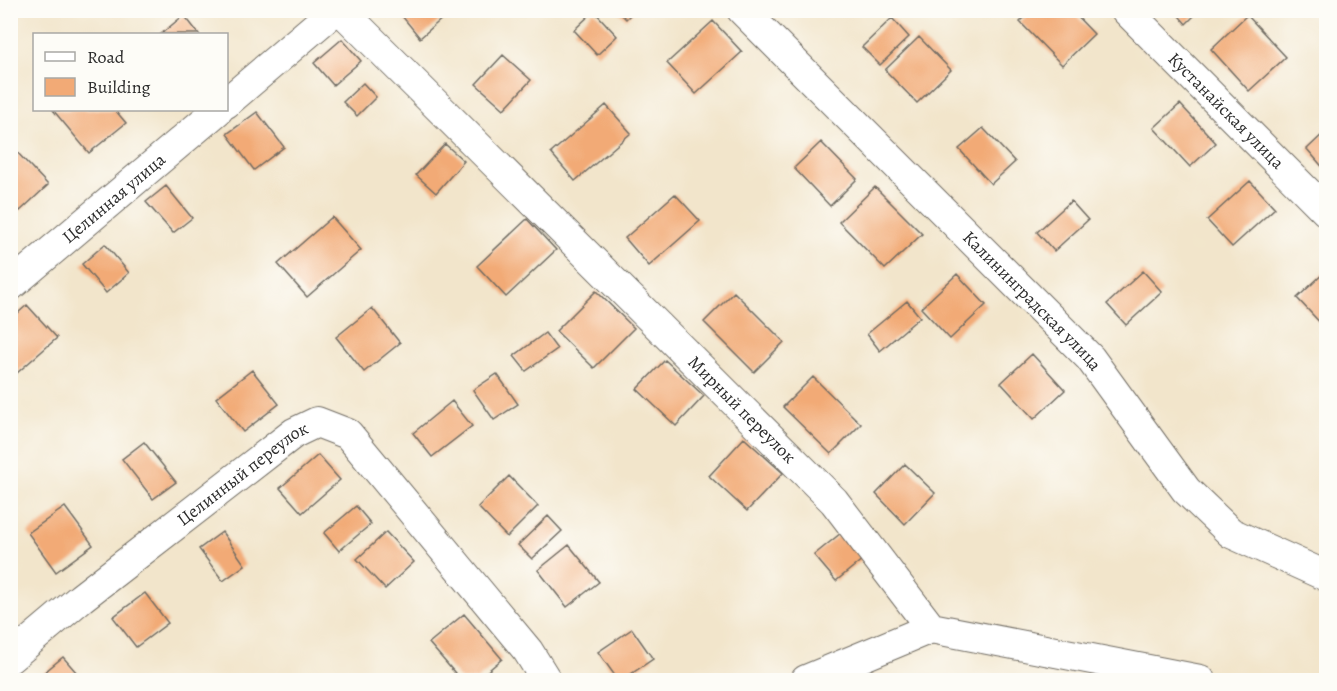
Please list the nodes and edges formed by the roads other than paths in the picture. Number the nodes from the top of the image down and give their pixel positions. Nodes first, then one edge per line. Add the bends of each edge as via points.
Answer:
1 (335, 10) edge
2 (341, 10) edge
3 (742, 10) edge
4 (1126, 10) edge
5 (228, 101) edge
6 (217, 111) edge
7 (1326, 211) edge
8 (10, 286) edge
9 (1326, 576) edge
10 (931, 627) junction
11 (10, 658) edge
12 (546, 681) edge
13 (806, 681) edge
14 (1200, 681) edge

1 - 5 street
2 - 10 street, Мирный переулок via 834,501
3 - 9 street, Калининградская улица via 1090,358 1186,490 1230,533
4 - 7 street, Кустанайская улица
6 - 8 street, Целинная улица
10 - 13 street
10 - 14 street
11 - 12 street, Целинный переулок via 294,433 317,422 348,434 528,651

